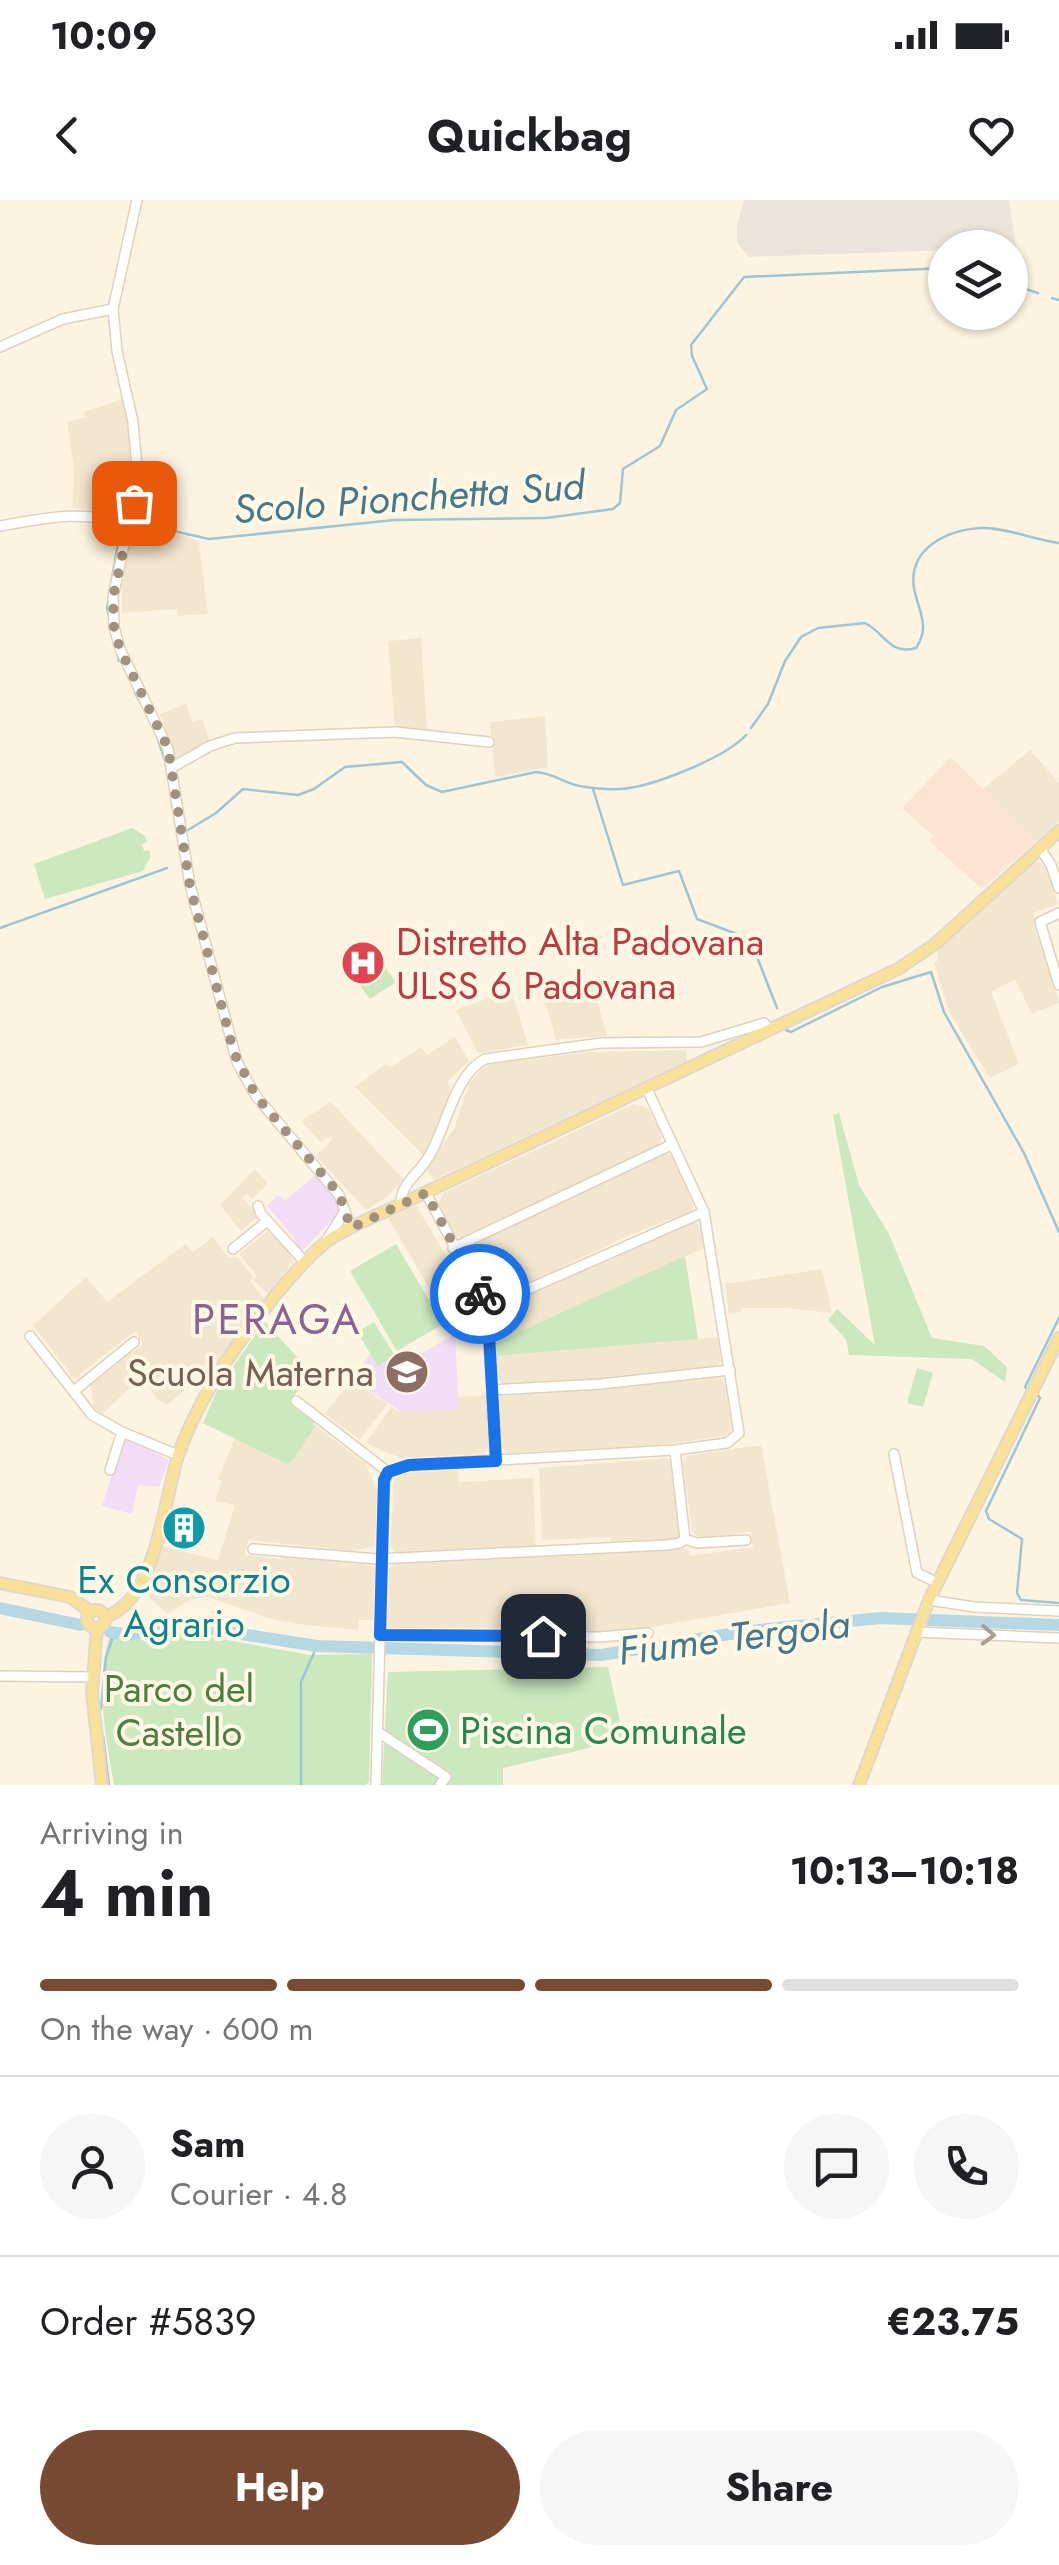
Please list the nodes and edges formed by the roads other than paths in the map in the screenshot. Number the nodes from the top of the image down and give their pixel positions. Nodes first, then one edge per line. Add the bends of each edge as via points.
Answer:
1 (137, 200) edge
2 (112, 309) junction
3 (0, 347) edge
4 (124, 523) junction
5 (0, 526) edge
6 (489, 742) dead end
7 (173, 767) junction
8 (1059, 831) edge
9 (1040, 848) junction
10 (1059, 888) edge
11 (1059, 913) edge
12 (1058, 985) edge
13 (770, 1030) junction
14 (647, 1088) junction
15 (673, 1144) junction
16 (426, 1193) junction
17 (401, 1204) junction
18 (258, 1206) dead end
19 (346, 1209) junction
20 (704, 1212) junction
21 (267, 1221) junction
22 (351, 1228) junction
23 (324, 1243) junction
24 (453, 1248) junction
25 (232, 1250) dead end
26 (305, 1262) junction
27 (487, 1308) junction
28 (30, 1336) dead end
29 (1059, 1338) edge
30 (134, 1342) dead end
31 (730, 1370) junction
32 (492, 1390) junction
33 (74, 1391) junction
34 (296, 1401) dead end
35 (122, 1432) junction
36 (676, 1450) junction
37 (894, 1454) dead end
38 (178, 1455) junction
39 (496, 1461) junction
40 (110, 1470) dead end
41 (388, 1472) junction
42 (685, 1539) junction
43 (746, 1540) dead end
44 (253, 1549) dead end
45 (382, 1559) junction
46 (0, 1582) edge
47 (938, 1583) junction
48 (928, 1604) junction
49 (1059, 1611) edge
50 (91, 1612) junction
51 (104, 1617) junction
52 (97, 1628) junction
53 (917, 1630) junction
54 (648, 1633) dead end
55 (380, 1638) junction
56 (1059, 1638) edge
57 (0, 1676) edge
58 (92, 1677) junction
59 (378, 1732) junction
60 (102, 1785) edge
61 (376, 1785) edge
62 (440, 1785) edge
63 (859, 1785) edge

1 - 2 street
2 - 3 street via 63,319
2 - 4 street via 137,452 138,479
4 - 5 street via 64,514
4 - 7 street via 114,627
6 - 7 street via 395,732 235,738
7 - 19 street via 190,886 237,1062
8 - 9 main road
9 - 10 street
9 - 13 main road via 917,958
11 - 12 street via 1040,920
13 - 14 main road
13 - 17 street via 764,1023 700,1042 601,1043 485,1059 463,1079 438,1141 402,1190
14 - 15 street
14 - 16 main road
15 - 20 street
15 - 24 street
16 - 17 main road
16 - 24 street
17 - 22 main road
18 - 21 street
19 - 22 street
19 - 23 street
20 - 27 street
20 - 31 street
21 - 25 street
21 - 26 street
22 - 23 main road
23 - 26 main road
24 - 27 street
26 - 38 main road via 218,1374
27 - 32 street
28 - 33 street
29 - 47 main road
30 - 33 street
31 - 32 street
31 - 36 street via 739,1433 727,1443
32 - 39 street
33 - 35 street via 92,1415
34 - 41 street
35 - 38 street
35 - 40 street
36 - 39 street
36 - 42 street
37 - 47 street via 917,1573
38 - 51 main road via 142,1580 126,1606
39 - 41 street
41 - 45 street
42 - 43 street
42 - 45 street
44 - 45 street
45 - 55 street
46 - 50 main road via 70,1597
47 - 48 main road
48 - 49 street
48 - 53 main road
50 - 51 main road
50 - 52 main road via 87,1622
51 - 52 main road
52 - 58 main road
53 -> 56 street
53 - 63 main road
54 - 55 street
55 - 59 street
57 - 58 street
58 - 60 main road
59 - 61 street
59 - 62 street via 446,1777

